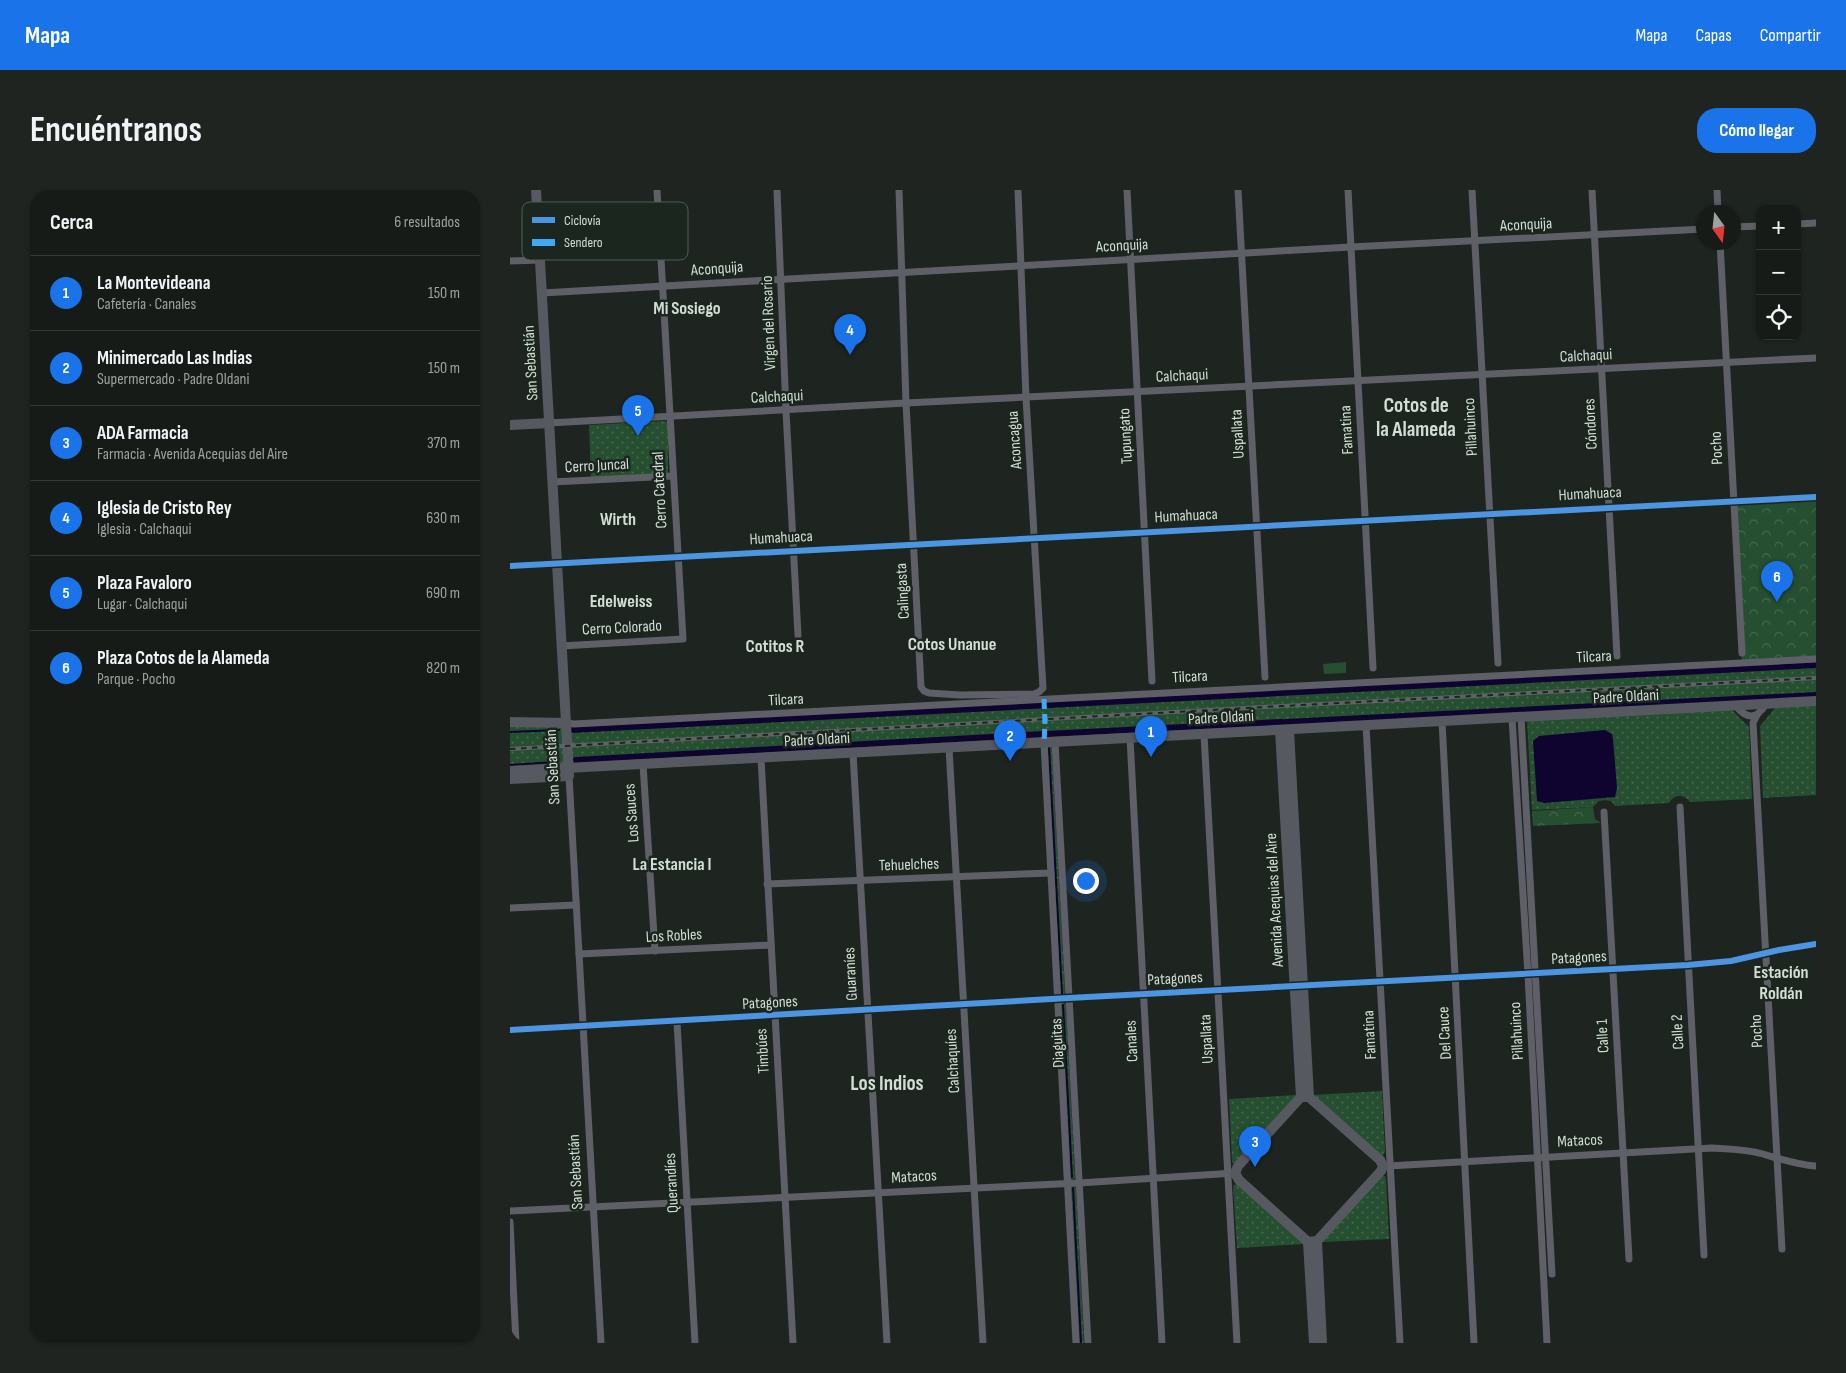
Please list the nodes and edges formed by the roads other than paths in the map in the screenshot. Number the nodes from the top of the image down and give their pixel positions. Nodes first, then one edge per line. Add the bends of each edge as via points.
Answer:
1 (778, 190) edge
2 (899, 190) edge
3 (1018, 190) edge
4 (1127, 190) edge
5 (1238, 190) edge
6 (1348, 190) edge
7 (1472, 190) edge
8 (1592, 190) edge
9 (1717, 190) edge
10 (1718, 205) edge
11 (1816, 223) edge
12 (1801, 224) edge
13 (1756, 226) edge
14 (1741, 227) edge
15 (1696, 229) edge
16 (1594, 235) junction
17 (1475, 241) junction
18 (1351, 247) junction
19 (1720, 250) edge
20 (1241, 254) junction
21 (1130, 259) junction
22 (510, 260) edge
23 (540, 260) joint
24 (661, 260) edge
25 (1022, 266) junction
26 (903, 272) junction
27 (782, 279) junction
28 (662, 287) junction
29 (542, 293) junction
30 (1816, 358) edge
31 (1726, 362) junction
32 (1602, 369) junction
33 (1482, 375) junction
34 (1358, 380) junction
35 (1249, 386) junction
36 (1137, 393) junction
37 (1026, 398) junction
38 (906, 403) junction
39 (786, 411) junction
40 (670, 417) junction
41 (549, 423) junction
42 (510, 425) edge
43 (673, 476) junction
44 (552, 482) junction
45 (1816, 497) edge
46 (1733, 500) junction
47 (1609, 507) junction
48 (1490, 513) junction
49 (1366, 520) junction
50 (1256, 526) junction
51 (1145, 532) junction
52 (1035, 538) junction
53 (914, 545) junction
54 (794, 551) junction
55 (678, 557) junction
56 (557, 564) junction
57 (510, 566) edge
58 (798, 635) dead end
59 (683, 639) joint
60 (562, 646) junction
61 (1742, 653) dead end
62 (1618, 656) dead end
63 (1816, 659) edge
64 (1498, 663) dead end
65 (1373, 668) dead end
66 (1265, 677) dead end
67 (1152, 681) dead end
68 (921, 687) joint
69 (1816, 701) edge
70 (1766, 704) junction
71 (1736, 706) junction
72 (1756, 715) junction
73 (1747, 716) junction
74 (1517, 717) junction
75 (1442, 721) junction
76 (510, 722) edge
77 (566, 723) junction
78 (1753, 723) junction
79 (1366, 726) junction
80 (1285, 730) junction
81 (1204, 734) junction
82 (1130, 738) junction
83 (1049, 742) junction
84 (949, 748) junction
85 (853, 753) junction
86 (760, 758) junction
87 (643, 764) junction
88 (510, 771) edge
89 (568, 772) junction
90 (510, 779) edge
91 (1680, 807) dead end
92 (1604, 812) dead end
93 (1051, 873) junction
94 (957, 877) junction
95 (860, 881) junction
96 (768, 884) junction
97 (576, 904) junction
98 (510, 908) edge
99 (1816, 944) edge
100 (771, 945) junction
101 (655, 951) junction
102 (1766, 953) junction
103 (579, 954) junction
104 (1688, 966) junction
105 (1613, 970) junction
106 (1532, 974) junction
107 (1455, 978) junction
108 (1380, 982) junction
109 (1299, 986) junction
110 (1218, 990) junction
111 (1144, 994) junction
112 (1069, 998) junction
113 (1058, 999) junction
114 (964, 1005) junction
115 (867, 1011) junction
116 (775, 1016) junction
117 (677, 1022) junction
118 (583, 1027) junction
119 (510, 1030) edge
120 (1305, 1097) junction
121 (1698, 1149) junction
122 (1623, 1153) junction
123 (1545, 1157) junction
124 (1536, 1158) junction
125 (1777, 1158) junction
126 (1465, 1161) junction
127 (1387, 1166) junction
128 (1816, 1166) edge
129 (1232, 1174) junction
130 (1153, 1178) junction
131 (1068, 1183) junction
132 (1079, 1183) junction
133 (974, 1188) junction
134 (878, 1193) junction
135 (785, 1197) junction
136 (687, 1202) junction
137 (593, 1207) junction
138 (510, 1211) edge
139 (510, 1222) edge
140 (1312, 1241) junction
141 (1782, 1249) dead end
142 (1704, 1255) dead end
143 (1629, 1259) dead end
144 (1552, 1274) dead end
145 (516, 1343) edge
146 (601, 1343) edge
147 (696, 1343) edge
148 (793, 1343) edge
149 (887, 1343) edge
150 (983, 1343) edge
151 (1076, 1343) edge
152 (1088, 1343) edge
153 (1162, 1343) edge
154 (1237, 1343) edge
155 (1314, 1343) edge
156 (1322, 1343) edge
157 (1400, 1343) edge
158 (1474, 1343) edge
159 (1547, 1343) edge

1 - 27 street, Virgen del Rosario
2 - 26 street, Calingasta
3 - 25 street, Aconcagua
4 - 21 street, Tupungato
5 - 20 street, Uspallata
6 - 18 street, Famatina
7 - 17 street, Pillahuinco
8 - 16 street, Cóndores
9 - 10 street
11 - 12 street
13 - 14 street
15 - 16 street, Aconquija
16 - 17 street, Aconquija
16 - 32 street, Cóndores
17 - 18 street, Aconquija
17 - 33 street, Pillahuinco
18 - 20 street, Aconquija
18 - 34 street, Famatina
19 - 31 street, Pocho
20 - 21 street, Aconquija
20 - 35 street, Uspallata
21 - 25 street, Aconquija
21 - 36 street, Tupungato
22 - 23 street
23 - 29 main road, San Sebastián
24 - 28 street, Cerro Catedral
25 - 26 street, Aconquija
25 - 37 street, Aconcagua
26 - 27 street, Aconquija
26 - 38 street, Calingasta
27 - 28 street, Aconquija
27 - 39 street, Virgen del Rosario
28 - 29 street, Aconquija
28 - 40 street, Cerro Catedral
29 - 41 main road, San Sebastián
30 - 31 street, Calchaqui
31 - 32 street, Calchaqui
31 - 46 street, Pocho
32 - 33 street, Calchaqui
32 - 47 street, Cóndores
33 - 34 street, Calchaqui
33 - 48 street, Pillahuinco
34 - 35 street, Calchaqui
34 - 49 street, Famatina
35 - 36 street, Calchaqui
35 - 50 street, Uspallata
36 - 37 street, Calchaqui
36 - 51 street, Tupungato
37 - 38 street, Calchaqui
37 - 52 street, Aconcagua
38 - 39 street, Calchaqui
38 - 53 street, Calingasta
39 - 40 street, Calchaqui
39 - 54 street, Virgen del Rosario
40 - 41 street, Calchaqui
40 - 43 street, Cerro Catedral
41 - 42 main road
41 - 44 main road, San Sebastián
43 - 44 street, Cerro Juncal
43 - 55 street, Cerro Catedral
44 - 56 main road, San Sebastián
45 - 46 street, Humahuaca
46 - 47 street, Humahuaca
46 - 61 street, Pocho
47 - 48 street, Humahuaca
47 - 62 street, Cóndores
48 - 49 street, Humahuaca
48 - 64 street, Pillahuinco
49 - 50 street, Humahuaca
49 - 65 street, Famatina
50 - 51 street, Humahuaca
50 - 66 street, Uspallata
51 - 52 street, Humahuaca
51 - 67 street, Tupungato
52 - 53 street, Humahuaca
52 - 68 street, Aconcagua via 1043,688 1034,694 960,695 929,693
53 - 54 street, Humahuaca
53 - 68 street, Calingasta
54 - 55 street, Humahuaca
54 - 58 street, Virgen del Rosario
55 - 56 street, Humahuaca
55 - 59 street, Cerro Catedral
56 - 57 street, Humahuaca
56 - 60 main road, San Sebastián
59 - 60 street, Cerro Colorado
60 - 77 main road, San Sebastián
63 - 77 street, Tilcara
69 - 70 main road, Padre Oldani
70 - 71 main road, Padre Oldani
70 - 72 street, Pocho
71 - 73 street
71 - 74 main road, Padre Oldani
72 - 73 street
72 - 78 street, Pocho
73 - 78 street
74 - 75 main road, Padre Oldani
74 - 106 street, Pillahuinco
75 - 79 main road, Padre Oldani
75 - 107 street, Del Cauce
76 - 77 main road
77 - 89 main road, San Sebastián
78 - 102 street, Pocho
79 - 80 main road, Padre Oldani
79 - 108 street, Famatina
80 - 81 main road, Padre Oldani
80 - 109 main road, Avenida Acequias del Aire
81 - 82 main road, Padre Oldani
81 - 110 street, Uspallata
82 - 83 main road, Padre Oldani
82 - 111 street, Canales
83 - 84 main road, Padre Oldani
83 - 93 street, Diaguitas
83 - 112 street, Diaguitas
84 - 85 main road, Padre Oldani
84 - 94 street, Calchaquíes
85 - 86 main road, Padre Oldani
85 - 95 street, Guaraníes
86 - 87 main road, Padre Oldani
86 - 96 street, Timbúes
87 - 89 main road, Padre Oldani
87 - 101 street, Los Sauces
88 - 89 main road
89 - 90 main road
89 - 97 street, San Sebastián
91 - 104 street, Calle 2
92 - 105 street, Calle 1
93 - 94 street, Tehuelches
93 - 113 street, Diaguitas
94 - 95 street, Tehuelches
94 - 114 street, Calchaquíes
95 - 96 street, Tehuelches
95 - 115 street, Guaraníes
96 - 100 street, Timbúes
97 - 98 street
97 - 103 street, San Sebastián
99 - 102 street, Patagones
100 - 101 street, Los Robles
100 - 116 street, Timbúes
101 - 103 street, Los Robles
102 - 104 street, Patagones
102 - 125 street, Pocho
103 - 118 street, San Sebastián
104 - 105 street, Patagones
104 - 121 street, Calle 2
105 - 106 street, Patagones
105 - 122 street, Calle 1
106 - 107 street, Patagones
106 - 123 street, Pillahuinco
106 - 124 street, Pillahuinco
107 - 108 street, Patagones
107 - 126 street, Del Cauce
108 - 109 street, Patagones
108 - 127 street, Famatina
109 - 110 street, Patagones
109 - 120 main road, Avenida Acequias del Aire
110 - 111 street, Patagones
110 - 129 street, Uspallata
111 - 112 street, Patagones
111 - 130 street, Canales
112 - 113 street, Patagones
112 - 132 street, Diaguitas
113 - 114 street, Patagones
113 - 131 street, Diaguitas
114 - 115 street, Patagones
114 - 133 street, Calchaquíes
115 - 116 street, Patagones
115 - 134 street, Guaraníes
116 - 117 street, Patagones
116 - 135 street, Timbúes
117 - 118 street, Patagones
117 - 136 street, Querandíes
118 - 119 street, Patagones
118 - 137 street, San Sebastián
120 - 127 main road
120 - 129 main road
121 - 122 street, Matacos
121 - 125 street, Matacos via 1738,1149
121 - 142 street, Calle 2
122 - 123 street, Matacos
122 - 143 street, Calle 1
123 - 124 street, Matacos
123 - 144 street, Pillahuinco
124 - 126 street, Matacos
124 - 159 street, Pillahuinco
125 - 128 street, Matacos
125 - 141 street, Pocho
126 - 127 street, Matacos
126 - 158 street, Del Cauce
127 - 140 main road
127 - 157 street, Famatina
129 - 130 street, Matacos
129 - 140 main road
129 - 154 street, Uspallata
130 - 132 street, Matacos
130 - 153 street, Canales
131 - 132 street, Matacos
131 - 133 street, Matacos
131 - 151 street, Diaguitas
132 - 152 street, Diaguitas
133 - 134 street, Matacos
133 - 150 street, Calchaquíes
134 - 135 street, Matacos
134 - 149 street, Guaraníes
135 - 136 street, Matacos
135 - 148 street, Timbúes
136 - 137 street, Matacos
136 - 147 street, Querandíes
137 - 138 street, Matacos
137 - 146 street, San Sebastián
139 - 145 street
140 - 155 main road
140 - 156 main road

